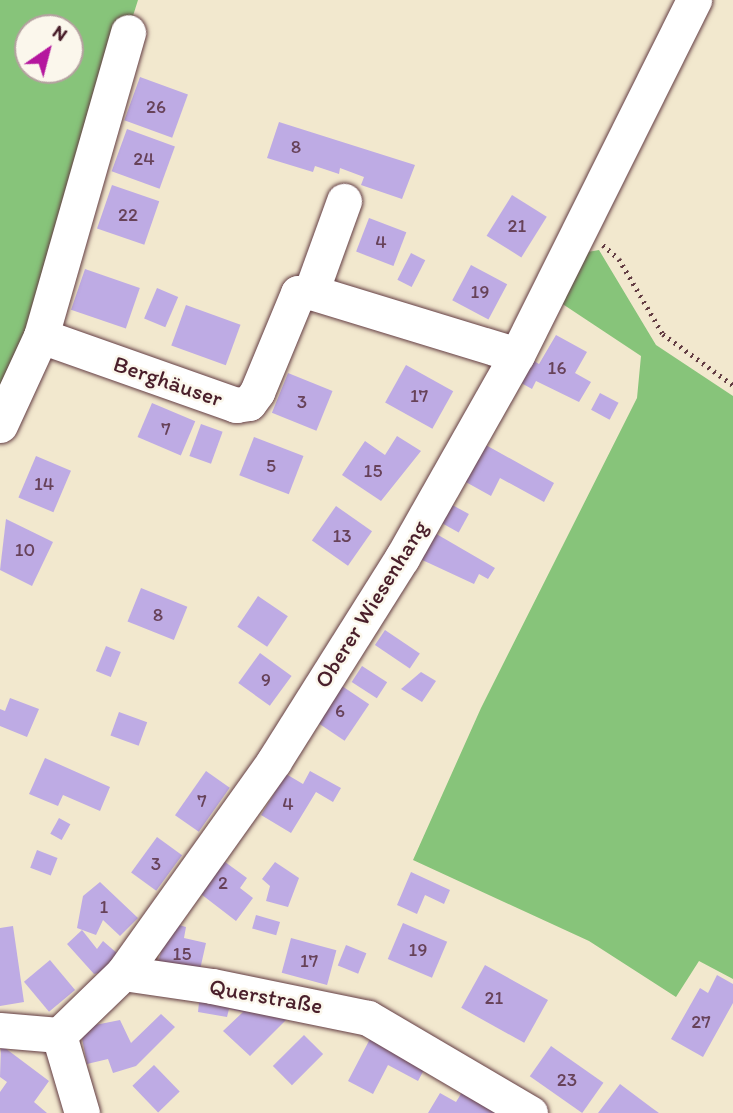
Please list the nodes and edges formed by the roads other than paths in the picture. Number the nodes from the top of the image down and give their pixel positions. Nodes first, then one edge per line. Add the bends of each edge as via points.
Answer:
1 (694, 0) edge
2 (128, 32) dead end
3 (344, 201) dead end
4 (311, 292) junction
5 (41, 336) junction
6 (517, 355) junction
7 (3, 419) edge
8 (122, 973) junction
9 (0, 1030) edge
10 (59, 1035) junction
11 (83, 1112) edge
12 (530, 1113) edge

1 - 6 street, Oberer Wiesenhang
2 - 5 street
3 - 4 street
4 - 5 street, Berghäuser via 289,303 249,403 236,405
4 - 6 street
5 - 7 street
6 - 8 street, Oberer Wiesenhang via 402,558 281,750
8 - 10 street
8 - 12 street, Querstraße via 312,1002 368,1018
9 - 10 street
10 - 11 street

